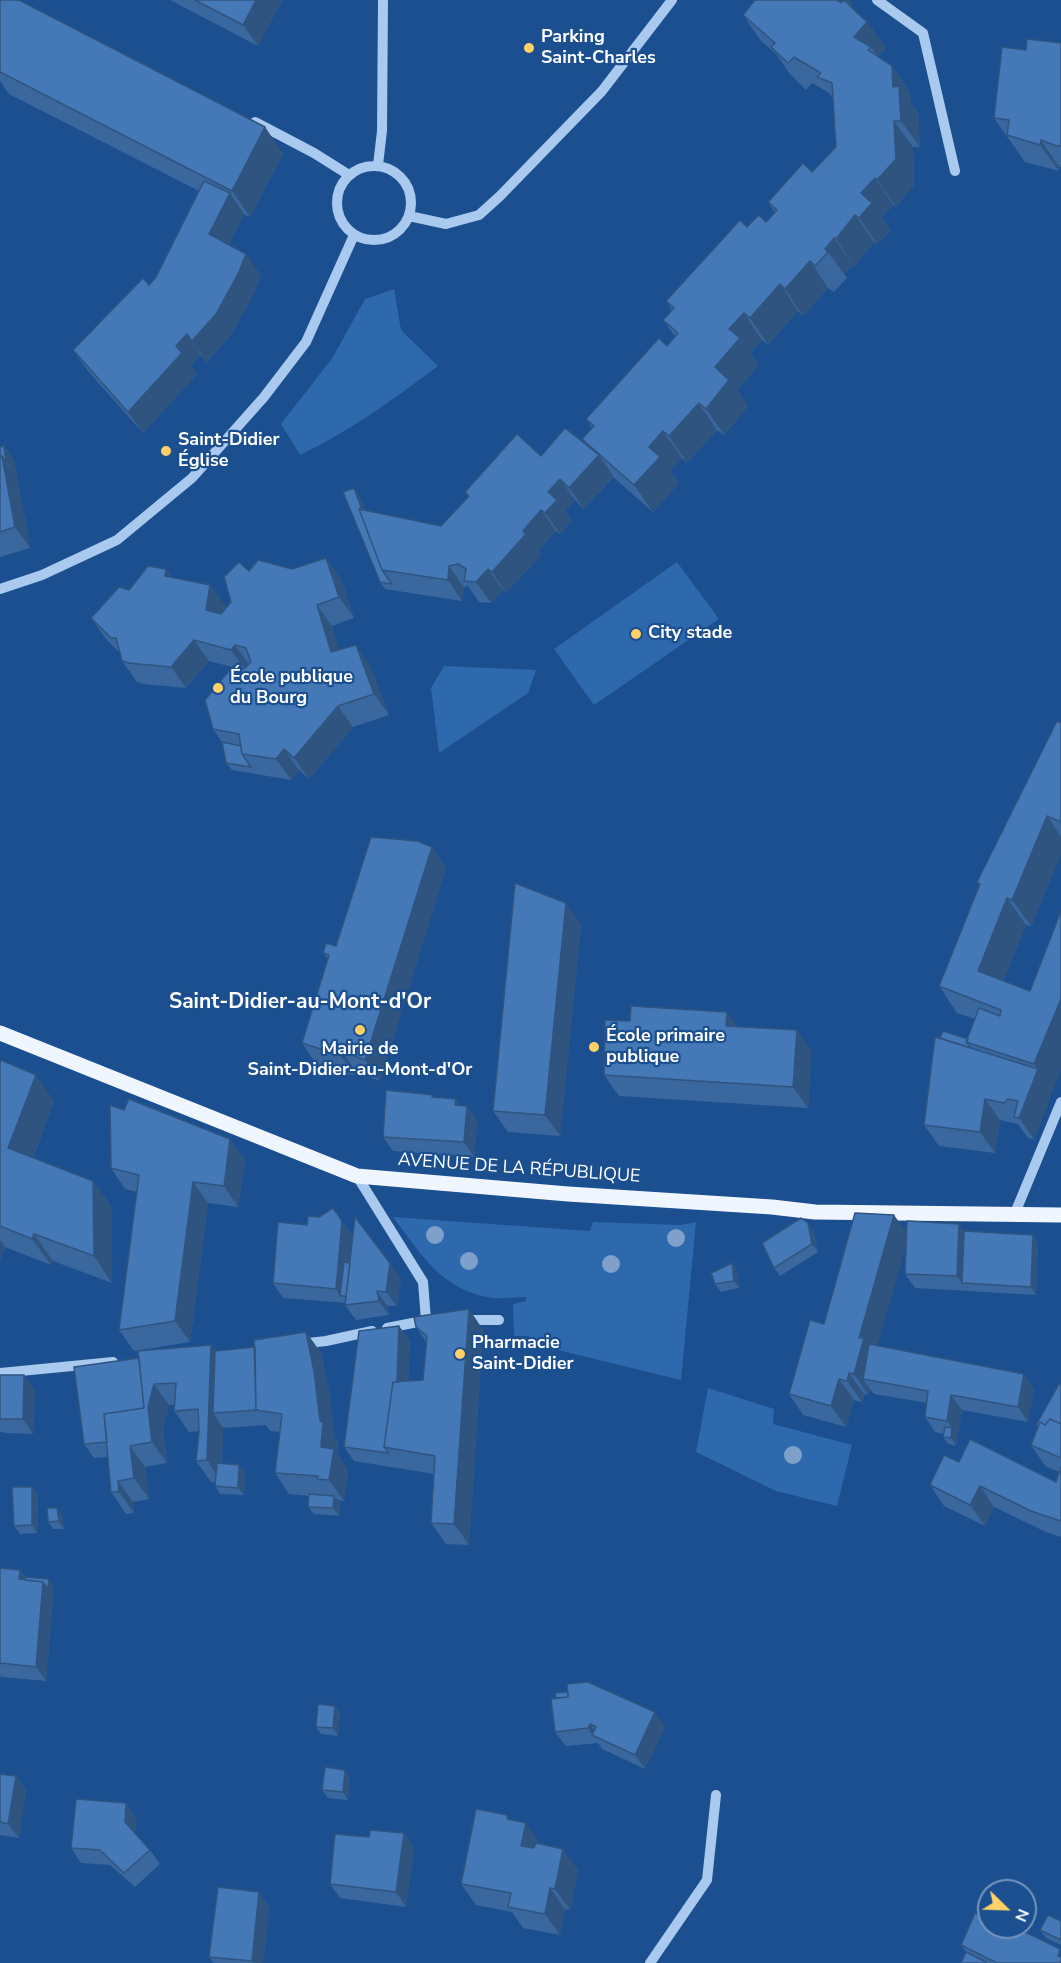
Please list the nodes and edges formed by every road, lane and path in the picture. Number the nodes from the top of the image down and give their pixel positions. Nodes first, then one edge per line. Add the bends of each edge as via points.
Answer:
1 (383, 0) edge
2 (672, 0) edge
3 (877, 0) edge
4 (240, 115) edge
5 (378, 165) junction
6 (956, 171) dead end
7 (349, 175) junction
8 (410, 216) junction
9 (354, 235) junction
10 (0, 589) edge
11 (0, 1033) edge
12 (1061, 1102) edge
13 (357, 1176) junction
14 (1015, 1213) junction
15 (1061, 1215) edge
16 (458, 1320) edge
17 (499, 1320) dead end
18 (291, 1345) edge
19 (128, 1360) edge
20 (0, 1373) edge
21 (716, 1795) dead end
22 (650, 1963) edge

1 - 5 street
2 - 8 street via 602,92 479,215 447,224
3 - 6 street via 923,33
4 - 7 street
5 - 7 street via 362,167
5 - 8 street via 389,168 406,183 412,204
7 - 9 street via 341,184 336,206 345,228
8 - 9 street via 400,230 386,239
9 - 10 street via 306,342 264,397 192,478 117,540 42,575
11 - 13 main road, AVENUE DE LA RÉPUBLIQUE
12 - 14 street
13 - 14 main road, AVENUE DE LA RÉPUBLIQUE via 815,1212
13 - 18 street via 423,1282 431,1320
14 - 15 main road, AVENUE DE LA RÉPUBLIQUE
16 - 17 street
19 - 20 street
21 - 22 street via 707,1880

